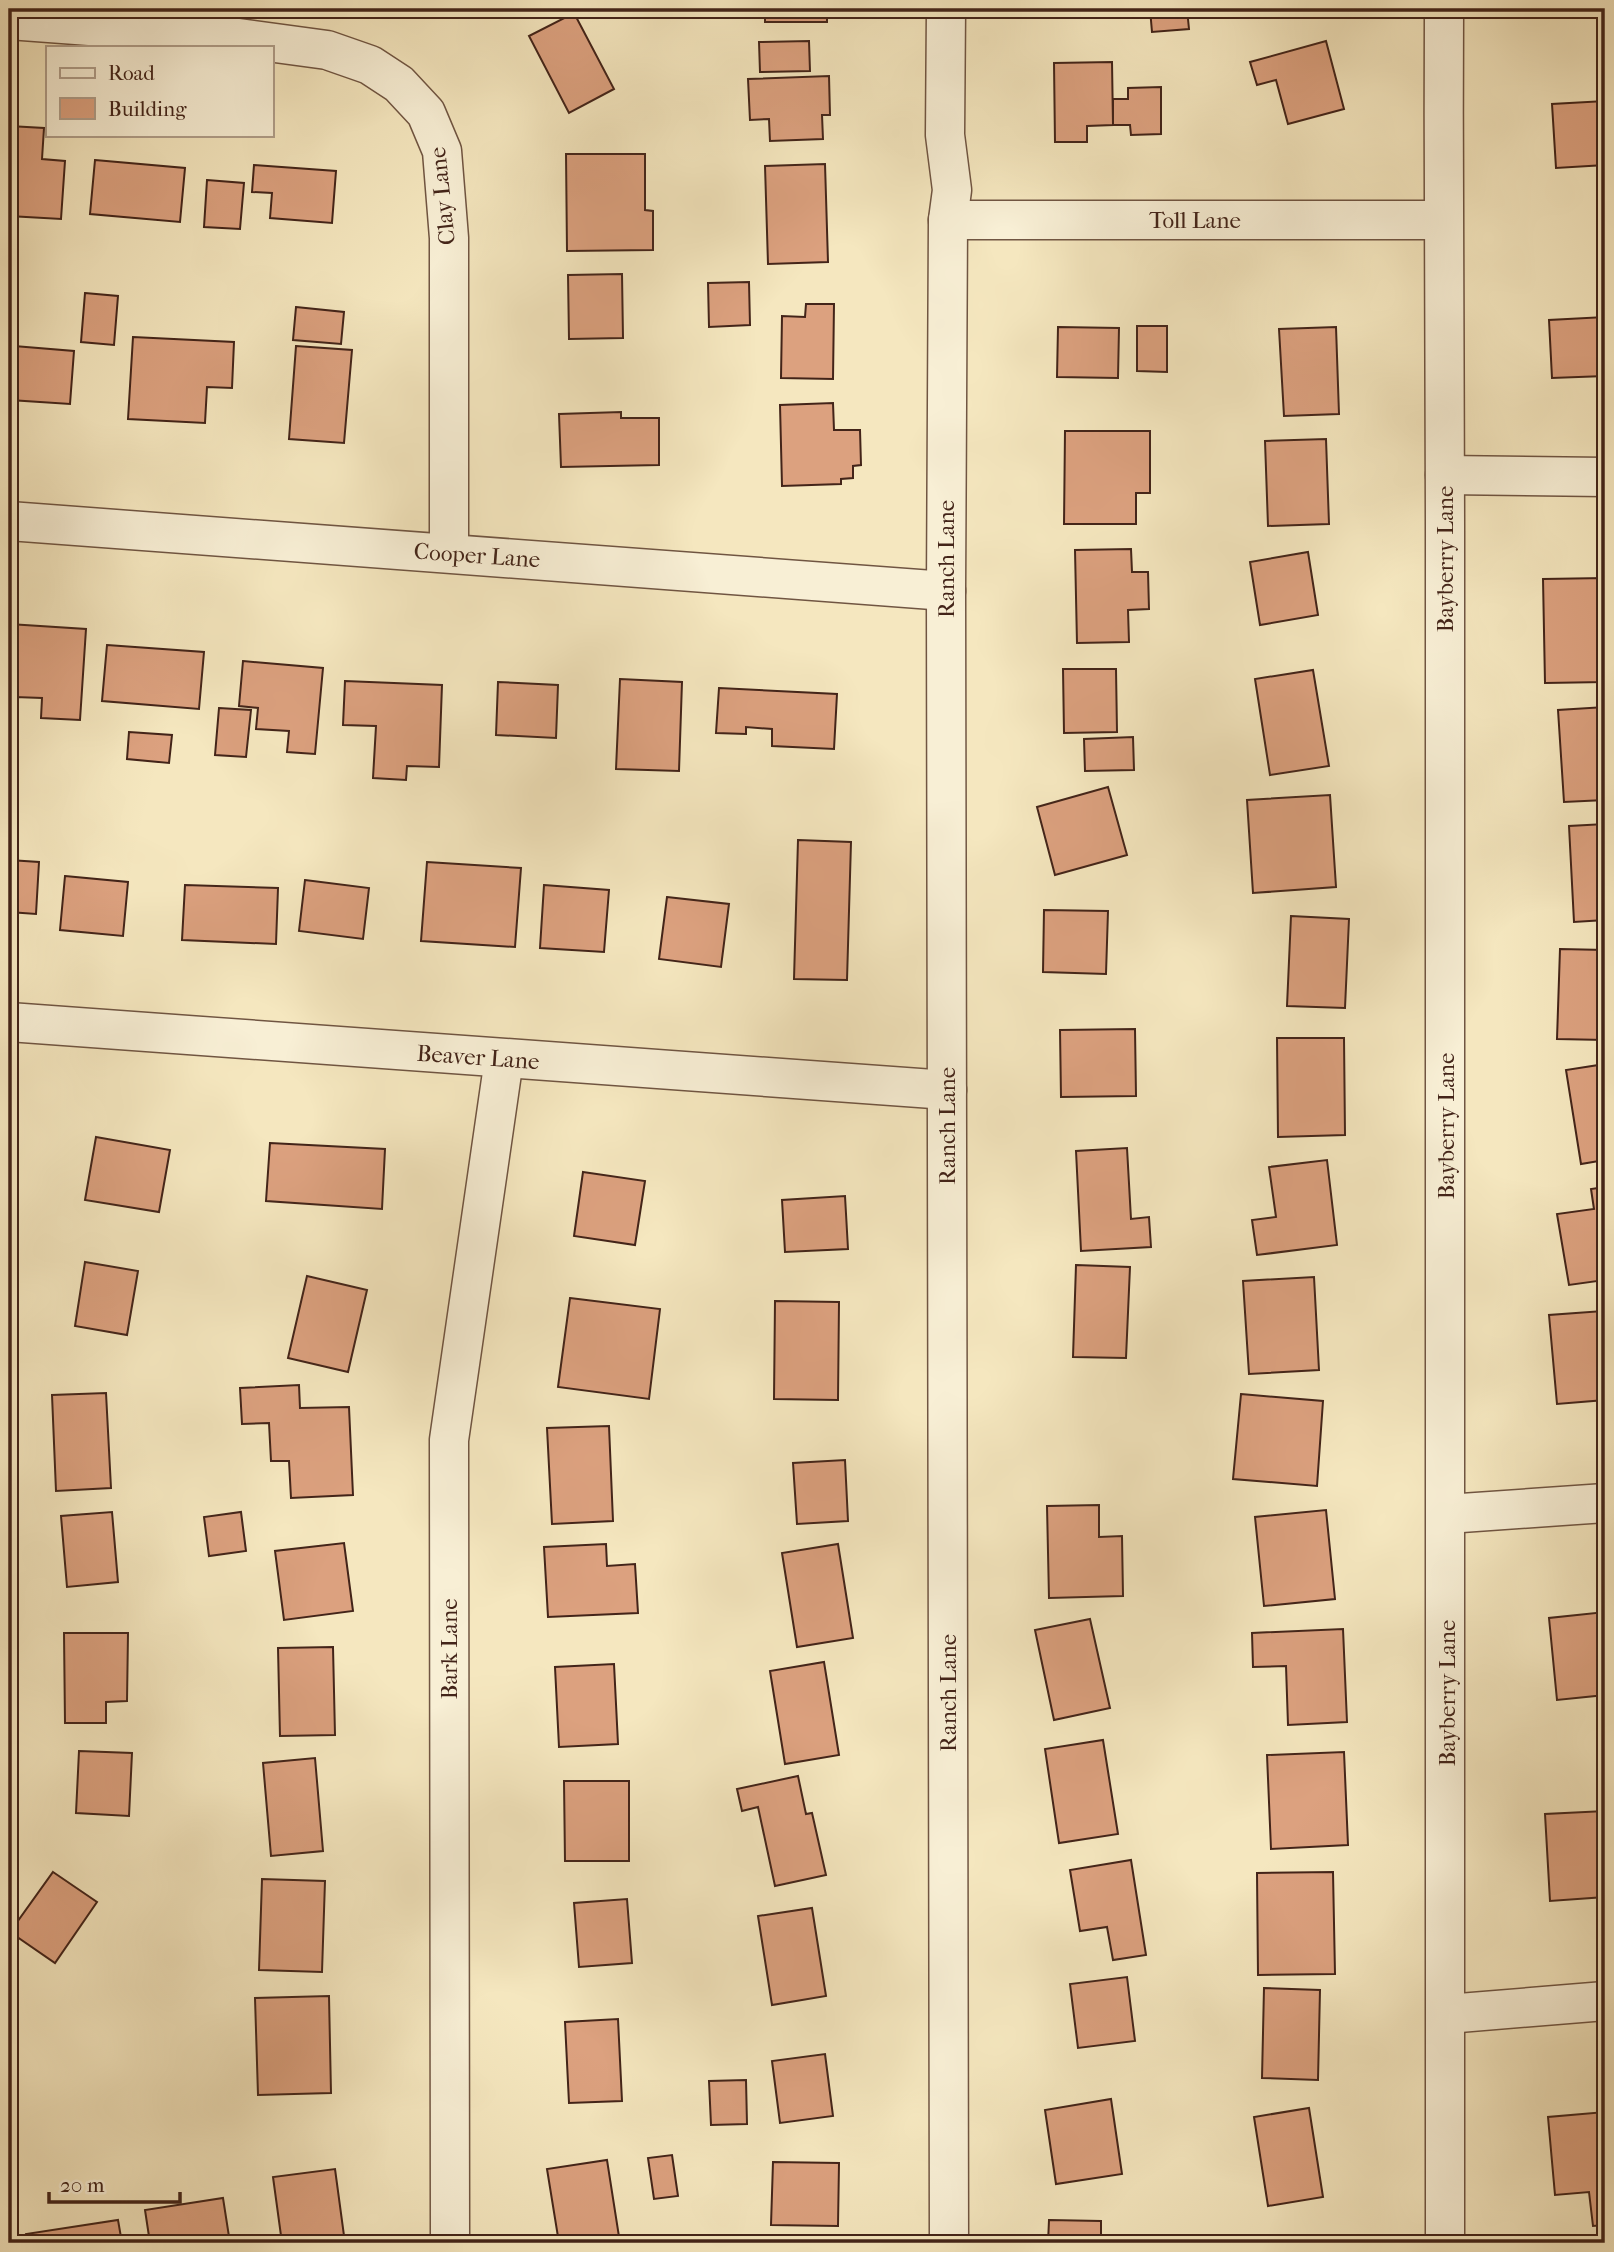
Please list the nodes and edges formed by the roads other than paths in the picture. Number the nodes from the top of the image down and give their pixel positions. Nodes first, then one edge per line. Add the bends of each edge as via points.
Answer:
1 (946, 9) edge
2 (1444, 9) edge
3 (9, 20) edge
4 (948, 220) junction
5 (1442, 220) junction
6 (1445, 475) junction
7 (1605, 477) edge
8 (9, 521) edge
9 (449, 553) junction
10 (946, 591) junction
11 (9, 1022) edge
12 (504, 1059) junction
13 (947, 1090) junction
14 (1605, 1503) edge
15 (1447, 1514) junction
16 (1605, 2001) edge
17 (1447, 2014) junction
18 (450, 2243) edge
19 (949, 2243) edge
20 (1445, 2243) edge

1 - 4 street, Ranch Lane via 946,135 952,190
2 - 5 street, Bayberry Lane
3 - 9 street, Clay Lane via 224,36 327,50 370,65 399,85 426,113 442,150 449,238
4 - 5 street, Toll Lane
4 - 10 street, Ranch Lane
5 - 6 street, Bayberry Lane
6 - 7 street
6 - 15 street, Bayberry Lane
8 - 9 street, Cooper Lane
9 - 10 street, Cooper Lane
10 - 13 street, Ranch Lane
11 - 12 street, Beaver Lane
12 - 13 street, Beaver Lane
12 - 18 street, Bark Lane via 449,1440
13 - 19 street, Ranch Lane
14 - 15 street
15 - 17 street, Bayberry Lane
16 - 17 street
17 - 20 street, Bayberry Lane

